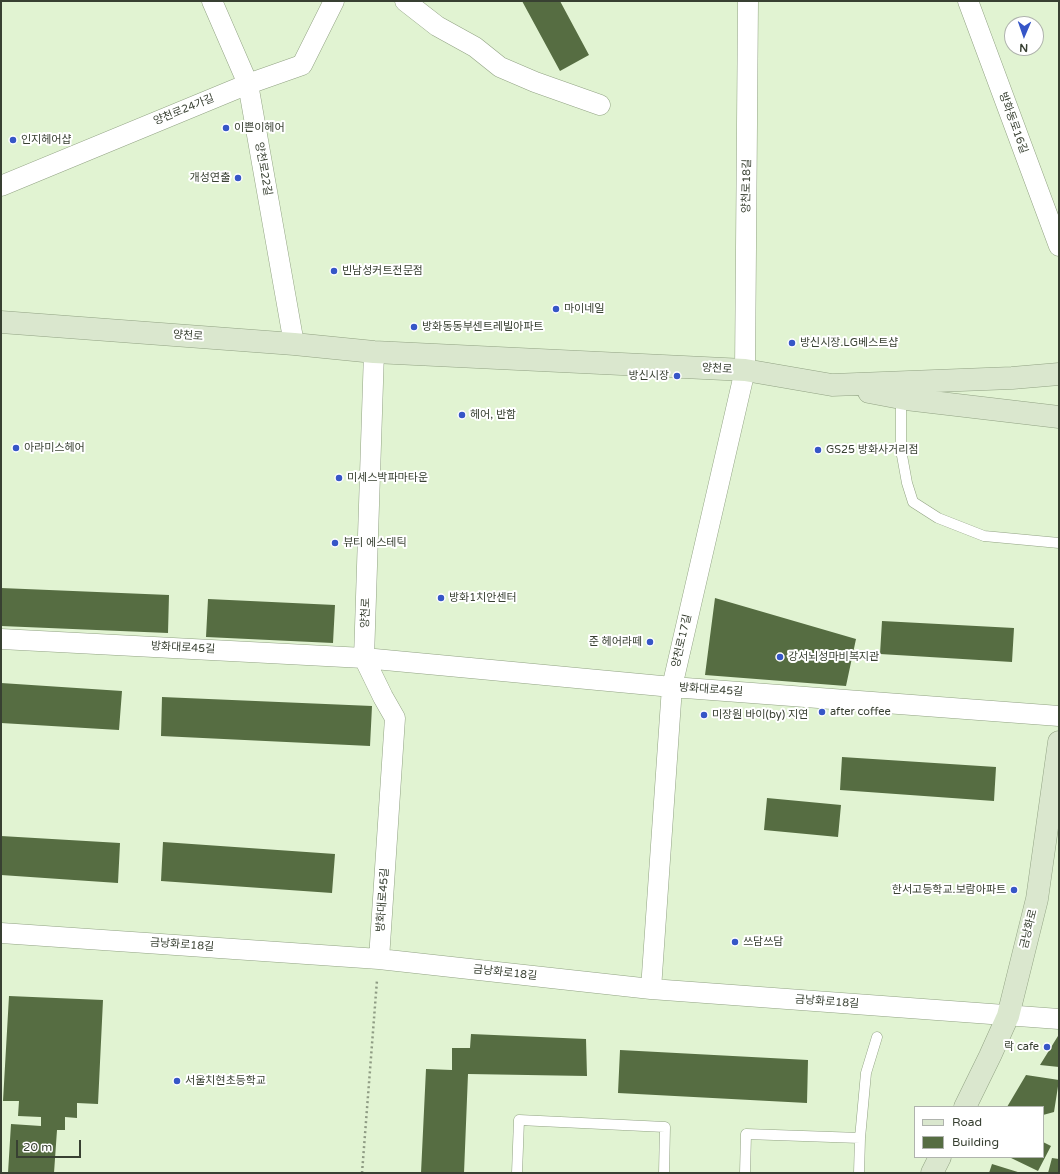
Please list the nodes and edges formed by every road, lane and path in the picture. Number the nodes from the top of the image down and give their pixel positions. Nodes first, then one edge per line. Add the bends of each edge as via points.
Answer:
1 (212, 1) edge
2 (334, 1) edge
3 (405, 1) edge
4 (748, 1) edge
5 (968, 1) edge
6 (248, 84) junction
7 (600, 105) dead end
8 (1, 186) edge
9 (1059, 246) edge
10 (1, 322) edge
11 (294, 344) junction
12 (374, 352) junction
13 (745, 370) junction
14 (1059, 374) edge
15 (832, 385) junction
16 (901, 398) junction
17 (1059, 417) edge
18 (1059, 543) edge
19 (1, 639) edge
20 (364, 658) junction
21 (672, 687) junction
22 (1059, 716) edge
23 (1059, 742) edge
24 (1, 933) edge
25 (379, 959) junction
26 (651, 989) junction
27 (1008, 1016) junction
28 (1059, 1019) edge
29 (877, 1037) dead end
30 (965, 1106) edge
31 (860, 1138) junction
32 (940, 1158) edge
33 (362, 1173) edge
34 (517, 1173) edge
35 (664, 1173) edge
36 (745, 1173) edge
37 (860, 1173) edge
38 (932, 1173) edge

1 - 6 street, 양천로22길
2 - 6 street, 양천로24가길 via 302,65
3 - 7 street via 437,26 475,46 500,67
4 - 13 street, 양천로18길
5 - 9 street, 방화동로16길
6 - 8 street, 양천로24가길
6 - 11 street, 양천로22길
10 - 11 main road, 양천로
11 - 12 main road, 양천로
12 - 13 main road, 양천로
12 - 20 street, 양천로
13 - 15 main road, 양천로
13 - 21 street, 양천로17길
14 - 15 main road, 양천로
15 - 16 main road
16 - 17 main road
16 - 18 lane via 901,450 913,502 938,518 984,536
19 - 20 street, 방화대로45길
20 - 21 street, 방화대로45길
20 - 25 street, 방화대로45길 via 395,718
21 - 22 street, 방화대로45길
21 - 26 street, 양천로17길
23 - 27 main road, 금낭화로 via 1037,899
24 - 25 street, 금낭화로18길
25 - 26 street, 금낭화로18길
25 - 33 path
26 - 27 street, 금낭화로18길
27 - 28 street, 금낭화로18길
27 - 30 main road, 금낭화로
29 - 31 lane via 866,1073
31 - 36 lane via 746,1134
31 - 37 lane
32 - 38 main road
34 - 35 lane via 519,1120 665,1127

